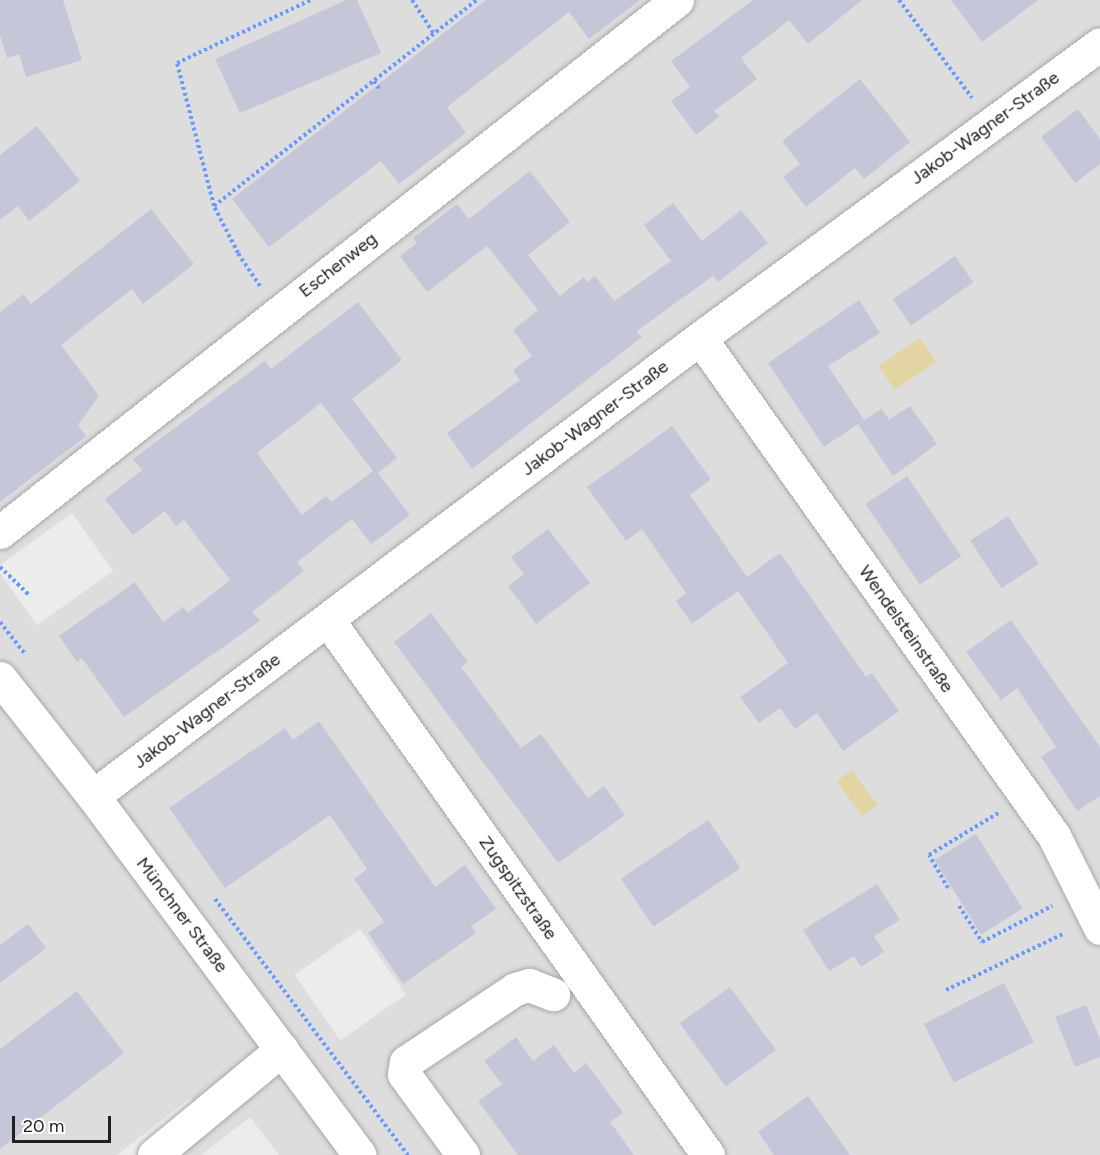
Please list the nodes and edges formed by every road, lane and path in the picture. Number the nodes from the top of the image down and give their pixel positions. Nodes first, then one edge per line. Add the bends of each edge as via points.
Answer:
1 (311, 0) edge
2 (412, 0) edge
3 (477, 0) edge
4 (677, 0) edge
5 (899, 0) edge
6 (434, 34) junction
7 (1100, 44) edge
8 (374, 81) junction
9 (380, 90) dead end
10 (991, 124) junction
11 (214, 206) junction
12 (280, 310) junction
13 (700, 338) junction
14 (0, 532) edge
15 (0, 567) edge
16 (30, 595) dead end
17 (328, 620) junction
18 (0, 678) edge
19 (93, 796) junction
20 (1025, 797) junction
21 (948, 888) dead end
22 (959, 906) dead end
23 (1093, 912) edge
24 (946, 990) dead end
25 (553, 994) dead end
26 (282, 1049) junction
27 (154, 1155) edge
28 (360, 1155) edge
29 (463, 1155) edge
30 (708, 1155) edge

1 - 11 path via 177,63
2 - 6 path
3 - 6 path
4 - 12 street, Eschenweg
5 - 10 path
6 - 8 path
7 - 10 street, Jakob-Wagner-Straße
8 - 9 path
8 - 11 path
10 - 13 street, Jakob-Wagner-Straße
11 - 12 path via 237,253
12 - 14 street, Eschenweg
13 - 17 street, Jakob-Wagner-Straße
13 - 20 street, Wendelsteinstraße
15 - 16 path
17 - 19 street, Jakob-Wagner-Straße
17 - 30 street, Zugspitzstraße
18 - 19 street, Münchner Straße
19 - 26 street, Münchner Straße
20 - 21 path via 929,855
20 - 23 street, Wendelsteinstraße via 1054,836
22 - 23 path via 982,942
23 - 24 path
25 - 29 street via 529,985 515,989 406,1062 404,1074
26 - 27 street
26 - 28 street, Münchner Straße

